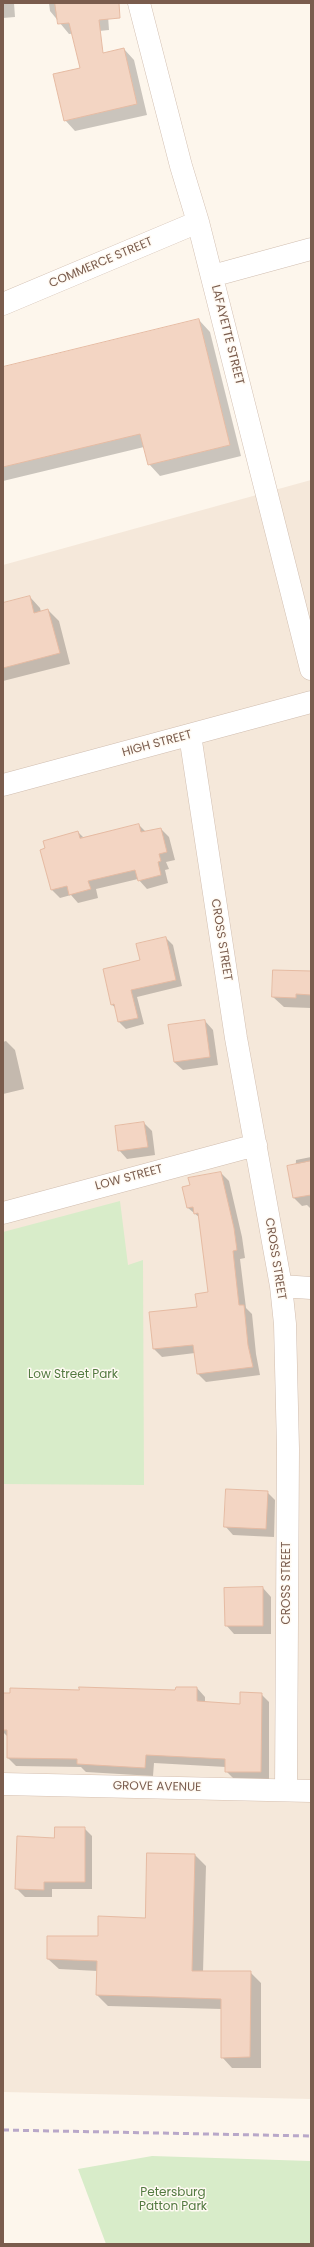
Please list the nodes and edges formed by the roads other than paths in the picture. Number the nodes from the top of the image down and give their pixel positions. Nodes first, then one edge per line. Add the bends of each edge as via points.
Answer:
1 (139, 3) edge
2 (198, 222) junction
3 (311, 249) edge
4 (212, 276) junction
5 (3, 304) edge
6 (311, 669) edge
7 (311, 702) edge
8 (190, 735) junction
9 (3, 785) edge
10 (256, 1145) junction
11 (3, 1213) edge
12 (281, 1286) junction
13 (311, 1288) edge
14 (3, 1784) edge
15 (286, 1790) junction
16 (311, 1791) edge

1 - 2 street, LAFAYETTE STREET
2 - 4 street, LAFAYETTE STREET
2 - 5 street, COMMERCE STREET
3 - 4 street
4 - 6 street, LAFAYETTE STREET
7 - 8 street, HIGH STREET
8 - 9 street, HIGH STREET
8 - 10 street, CROSS STREET via 236,1038
10 - 11 street, LOW STREET
10 - 12 street, CROSS STREET
12 - 13 street
12 - 15 street, CROSS STREET via 285,1324 288,1449
14 - 15 street, GROVE AVENUE
15 - 16 street, GROVE AVENUE

